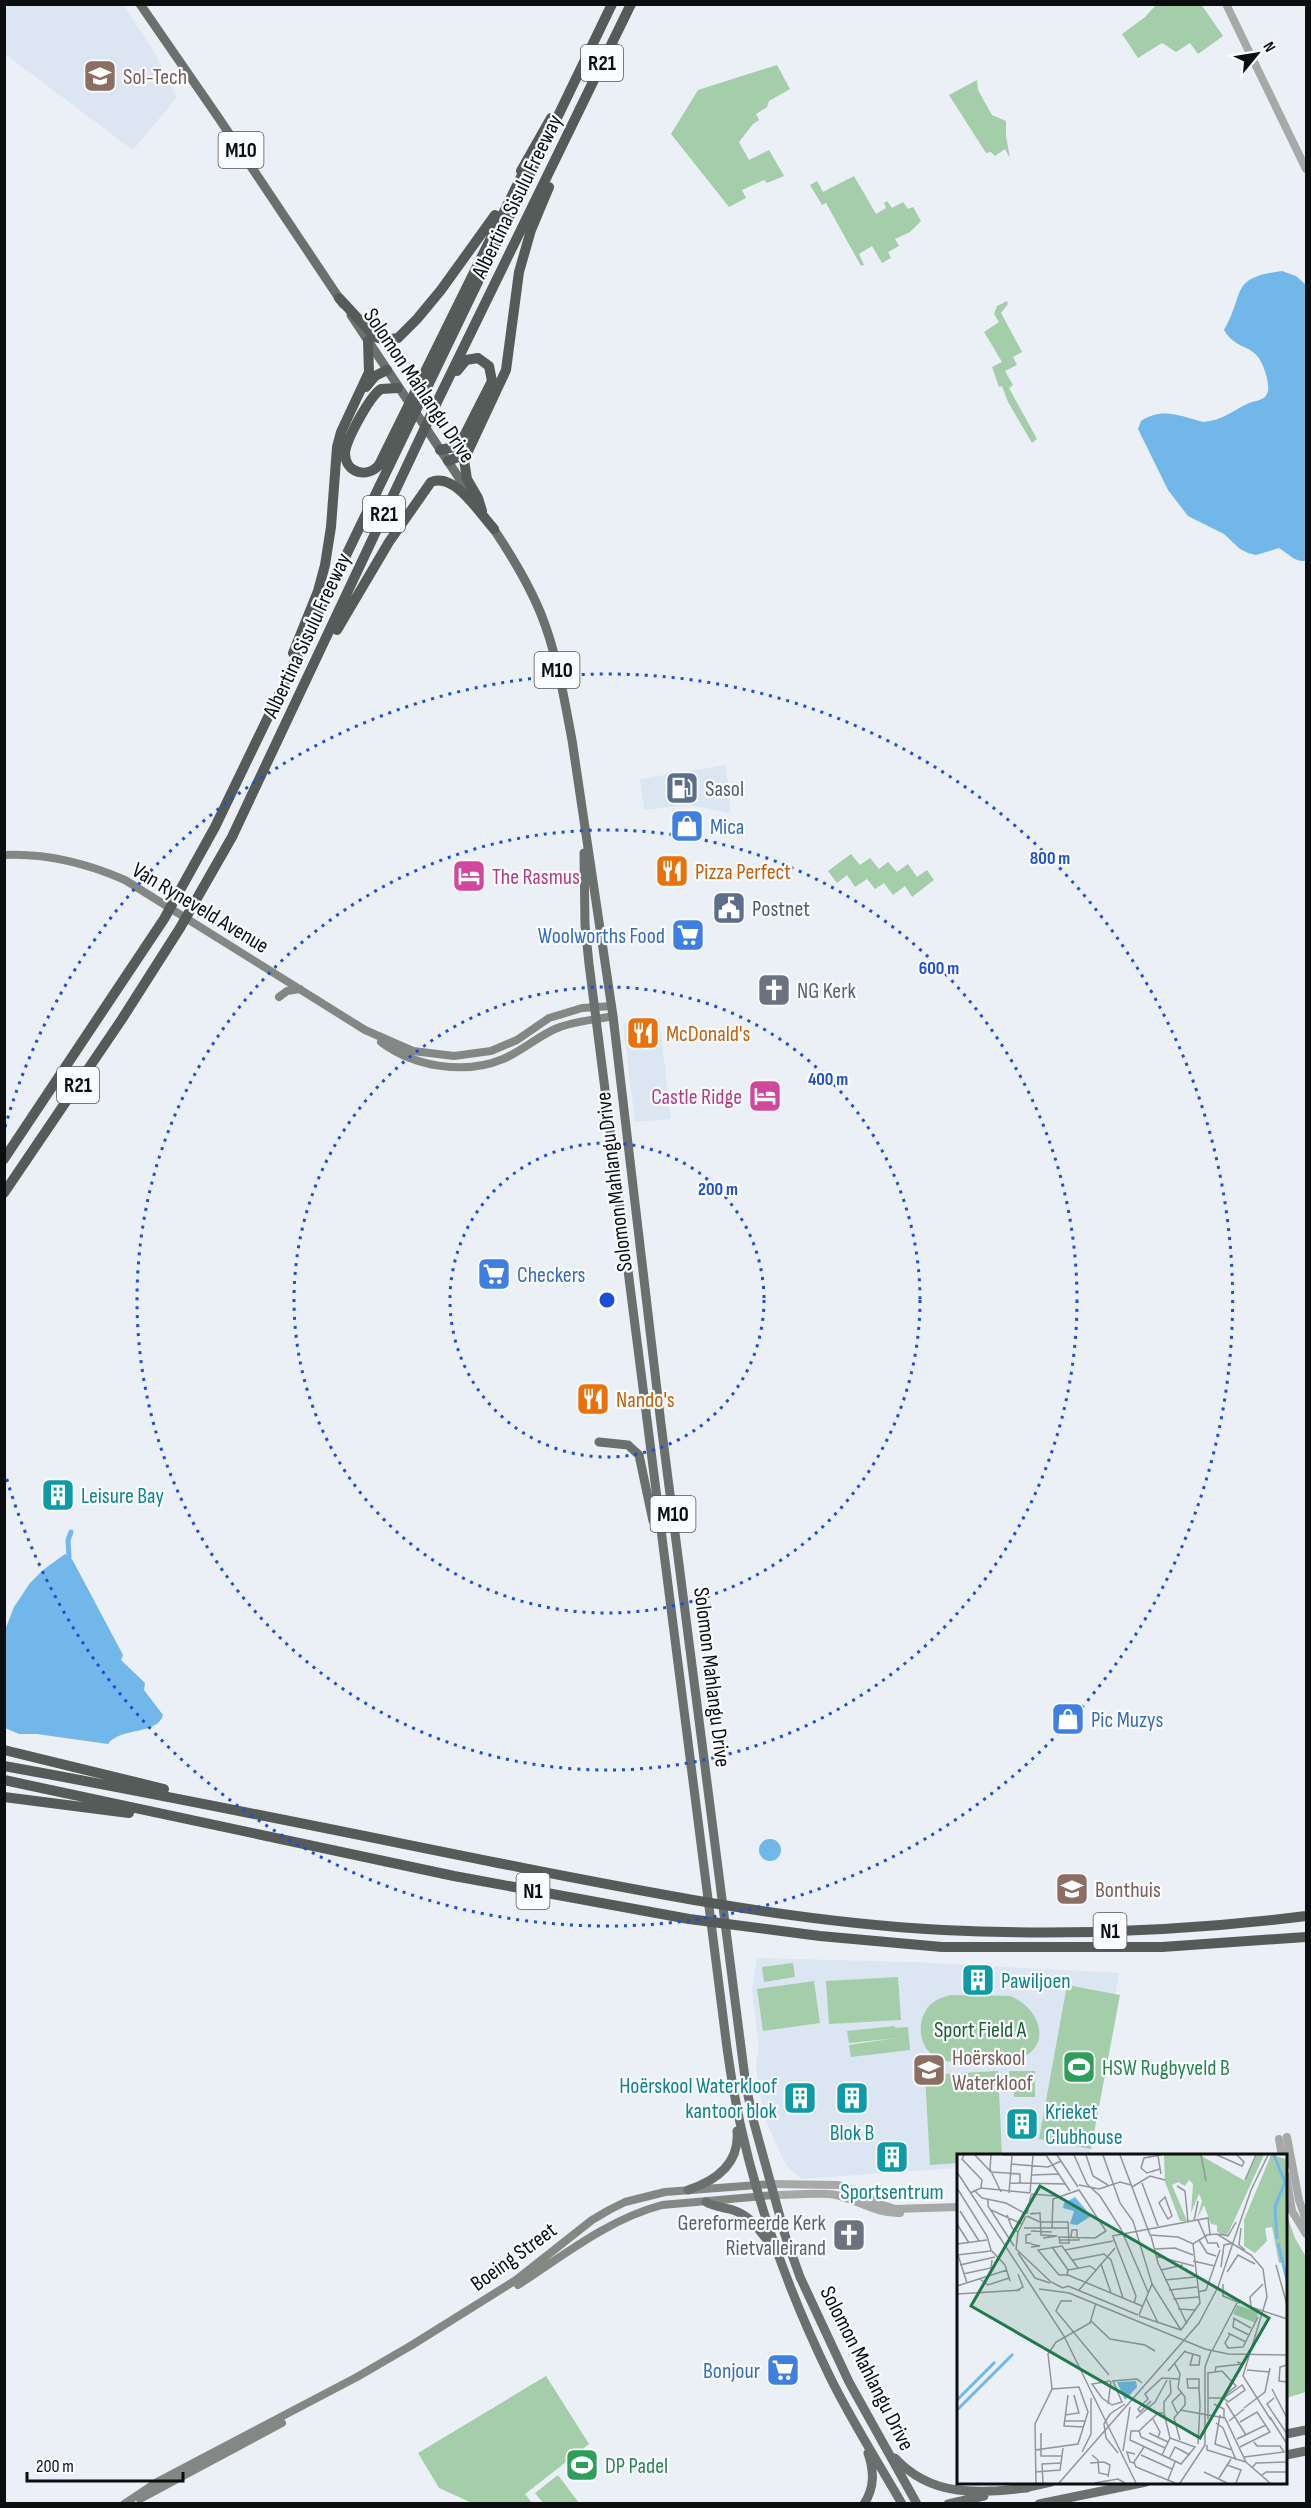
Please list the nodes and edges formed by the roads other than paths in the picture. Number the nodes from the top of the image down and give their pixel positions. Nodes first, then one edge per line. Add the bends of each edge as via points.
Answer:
1 (140, 4) edge
2 (611, 4) edge
3 (631, 4) edge
4 (1226, 4) edge
5 (551, 118) junction
6 (573, 122) junction
7 (1306, 169) edge
8 (339, 298) junction
9 (368, 341) junction
10 (387, 370) junction
11 (398, 388) junction
12 (354, 405) junction
13 (439, 448) junction
14 (468, 449) junction
15 (448, 461) junction
16 (482, 511) junction
17 (494, 529) junction
18 (356, 572) junction
19 (261, 735) junction
20 (277, 744) junction
21 (583, 824) junction
22 (4, 855) edge
23 (301, 989) junction
24 (279, 997) dead end
25 (595, 1006) junction
26 (613, 1011) junction
27 (596, 1020) junction
28 (365, 1030) junction
29 (61, 1111) junction
30 (4, 1157) edge
31 (4, 1193) edge
32 (4, 1202) edge
33 (599, 1442) dead end
34 (670, 1612) junction
35 (4, 1749) edge
36 (4, 1766) edge
37 (4, 1780) edge
38 (4, 1797) edge
39 (193, 1820) junction
40 (311, 1826) junction
41 (1306, 1916) edge
42 (1306, 1937) edge
43 (732, 2082) junction
44 (1287, 2163) edge
45 (1287, 2168) edge
46 (771, 2184) junction
47 (754, 2185) junction
48 (1287, 2185) edge
49 (688, 2190) junction
50 (1298, 2192) junction
51 (774, 2195) junction
52 (757, 2197) junction
53 (706, 2202) junction
54 (957, 2209) edge
55 (957, 2209) edge
56 (1306, 2220) edge
57 (1306, 2234) edge
58 (779, 2253) junction
59 (1306, 2424) edge
60 (1306, 2430) edge
61 (1288, 2433) edge
62 (863, 2436) junction
63 (885, 2448) junction
64 (1304, 2452) edge
65 (1287, 2455) edge
66 (1043, 2484) edge
67 (1136, 2484) edge
68 (1027, 2488) junction
69 (124, 2504) edge
70 (131, 2504) edge
71 (864, 2504) edge
72 (902, 2504) edge
73 (917, 2504) edge
74 (948, 2504) edge
75 (1039, 2504) edge

1 - 8 main road, Solomon Mahlangu Drive / M10
2 - 5 highway
2 - 19 highway, Albertina Sisulu Freeway / R21
3 - 6 highway, Albertina Sisulu Freeway / R21
4 - 7 street
5 - 8 highway via 488,226 405,332 389,340 375,337
5 - 11 highway via 379,465 368,473 352,470 346,447 371,399 381,388
6 - 14 highway via 519,272 506,370
6 - 18 highway, Albertina Sisulu Freeway / R21
8 - 9 main road, Solomon Mahlangu Drive / M10
9 - 10 main road, Solomon Mahlangu Drive / M10
9 - 12 highway via 369,372
10 - 11 main road, Solomon Mahlangu Drive / M10
10 - 12 highway via 372,379
11 - 13 main road, Solomon Mahlangu Drive / M10
12 - 19 highway via 337,447 331,527 318,591
13 - 15 main road, Solomon Mahlangu Drive / M10
13 - 18 highway via 454,447 460,442 491,386 491,371 483,360 466,360 455,375 369,554
14 - 15 highway
14 - 16 highway via 465,474
15 - 16 main road, Solomon Mahlangu Drive / M10
16 - 17 main road, Solomon Mahlangu Drive / M10
17 - 20 highway via 451,482 440,479 427,486 347,611
17 - 21 main road, Solomon Mahlangu Drive / M10 via 527,584 548,633 572,740
18 - 20 highway, Albertina Sisulu Freeway / R21
19 - 30 highway, Albertina Sisulu Freeway / R21 via 164,919
20 - 29 highway, Albertina Sisulu Freeway / R21 via 232,837 180,928
21 - 25 main road, Solomon Mahlangu Drive / M10 via 585,925
21 - 26 main road, Solomon Mahlangu Drive / M10
22 - 23 main road, Van Ryneveld Avenue via 61,858 125,880
23 - 24 main road
23 - 28 main road, Van Ryneveld Avenue
25 - 26 main road, Van Ryneveld Avenue
25 - 27 main road, Solomon Mahlangu Drive / M10
25 - 28 main road, Van Ryneveld Avenue via 549,1018 501,1048 465,1055 413,1051
26 - 27 main road, Van Ryneveld Avenue
26 - 46 main road, Solomon Mahlangu Drive / M10 via 726,1942 746,2086
27 - 28 main road, Van Ryneveld Avenue via 554,1029 494,1062 458,1067 410,1058
27 - 34 main road, Solomon Mahlangu Drive / M10
29 - 31 highway, Albertina Sisulu Freeway / R21
29 - 32 highway
33 - 34 main road via 628,1445 639,1455
34 - 43 main road, Solomon Mahlangu Drive / M10
35 - 40 highway
36 - 40 highway, N1
37 - 39 highway, N1
38 - 39 highway
39 - 42 highway, N1 via 500,1884 689,1918 828,1936 942,1947 1162,1947
40 - 41 highway, N1 via 700,1903 831,1920 943,1930 1090,1932
43 - 47 main road, Solomon Mahlangu Drive
43 - 49 main road via 738,2137 732,2158 715,2178
44 - 50 street
45 - 50 street
46 - 47 main road, Boeing Street
46 - 51 main road, Solomon Mahlangu Drive
46 - 54 street, Boeing Street via 838,2185 895,2209
47 - 49 main road, Boeing Street
47 - 52 main road, Solomon Mahlangu Drive
48 - 57 street via 1292,2211
49 - 69 main road, Boeing Street via 625,2202 592,2220 516,2280 412,2345 157,2482
50 - 56 street
51 - 52 main road, Boeing Street
51 - 55 street, Boeing Street via 832,2194 890,2213
51 - 63 main road, Solomon Mahlangu Drive via 800,2277 825,2336
52 - 53 main road, Boeing Street
52 - 58 main road, Solomon Mahlangu Drive
53 - 58 main road via 750,2218
53 - 70 main road, Boeing Street via 662,2205 624,2218 345,2389
58 - 62 main road, Solomon Mahlangu Drive via 809,2331
59 - 61 main road
60 - 61 main road
62 - 71 main road via 873,2475
62 - 72 main road, Solomon Mahlangu Drive
63 - 68 main road via 903,2467 937,2487 970,2492
63 - 73 main road, Solomon Mahlangu Drive
64 - 65 main road
66 - 68 main road
67 - 75 main road
68 - 74 main road

